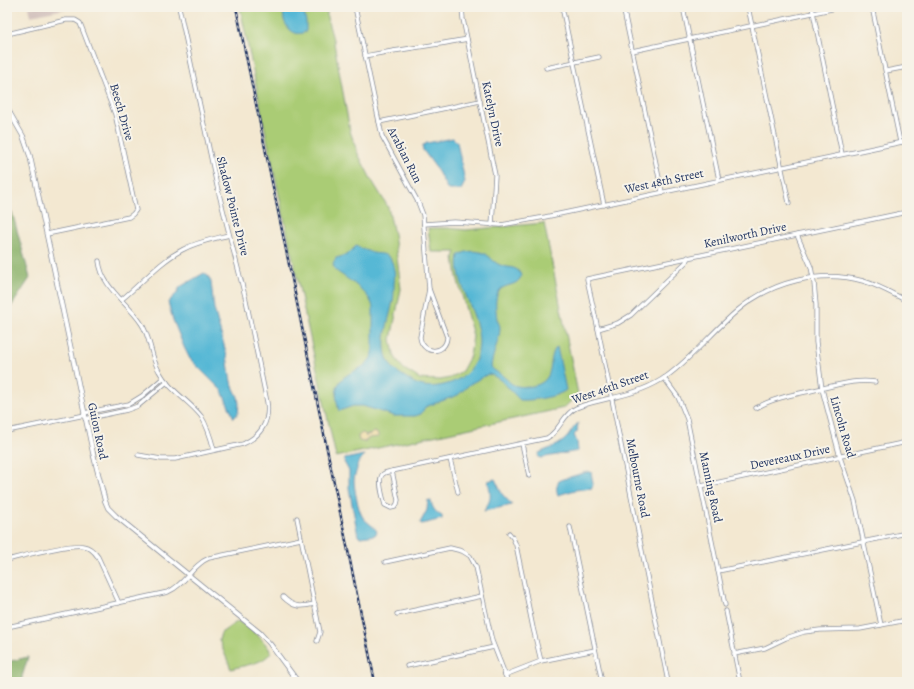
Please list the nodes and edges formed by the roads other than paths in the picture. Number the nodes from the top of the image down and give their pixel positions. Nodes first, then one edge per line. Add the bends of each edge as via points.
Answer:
1 (179, 7) edge
2 (355, 7) edge
3 (462, 7) edge
4 (562, 7) edge
5 (623, 7) edge
6 (683, 7) edge
7 (748, 7) edge
8 (812, 7) edge
9 (841, 7) edge
10 (872, 7) edge
11 (813, 13) junction
12 (752, 26) junction
13 (7, 34) edge
14 (467, 39) junction
15 (690, 39) junction
16 (632, 51) junction
17 (365, 56) junction
18 (599, 57) dead end
19 (574, 63) junction
20 (907, 67) edge
21 (546, 68) dead end
22 (886, 71) junction
23 (480, 101) junction
24 (7, 108) edge
25 (379, 122) junction
26 (907, 141) edge
27 (900, 142) junction
28 (842, 154) junction
29 (782, 167) junction
30 (719, 180) junction
31 (662, 192) junction
32 (789, 203) dead end
33 (604, 205) junction
34 (907, 212) edge
35 (424, 224) junction
36 (492, 225) junction
37 (47, 234) junction
38 (229, 235) junction
39 (797, 235) junction
40 (688, 257) junction
41 (99, 261) dead end
42 (813, 277) junction
43 (587, 279) joint
44 (429, 288) junction
45 (121, 300) junction
46 (907, 301) edge
47 (598, 329) junction
48 (163, 378) junction
49 (664, 378) junction
50 (166, 382) junction
51 (875, 382) dead end
52 (822, 389) junction
53 (612, 398) junction
54 (756, 408) dead end
55 (85, 416) junction
56 (7, 431) edge
57 (907, 442) edge
58 (522, 444) junction
59 (214, 450) junction
60 (138, 455) dead end
61 (840, 457) junction
62 (450, 459) junction
63 (392, 471) junction
64 (529, 476) dead end
65 (701, 486) junction
66 (458, 492) dead end
67 (297, 518) dead end
68 (570, 527) dead end
69 (509, 533) dead end
70 (907, 533) edge
71 (301, 539) junction
72 (864, 542) junction
73 (7, 560) edge
74 (385, 562) dead end
75 (718, 571) junction
76 (189, 575) junction
77 (482, 596) junction
78 (283, 597) dead end
79 (118, 602) junction
80 (315, 604) junction
81 (725, 605) dead end
82 (726, 611) dead end
83 (397, 614) dead end
84 (907, 620) edge
85 (881, 625) junction
86 (7, 627) edge
87 (317, 641) dead end
88 (494, 647) junction
89 (595, 650) junction
90 (734, 654) junction
91 (541, 662) junction
92 (408, 666) dead end
93 (505, 675) junction
94 (298, 682) edge
95 (508, 682) edge
96 (602, 682) edge
97 (668, 682) edge
98 (740, 682) edge

1 - 38 street, Shadow Pointe Drive
2 - 17 street, Arabian Run
3 - 14 street, Katelyn Drive
4 - 19 street
5 - 16 street
6 - 15 street
7 - 12 street
8 - 11 street
9 - 11 street
10 - 22 street
11 - 12 street
11 - 28 street
12 - 15 street
12 - 29 street
13 - 37 street, Beech Drive via 66,20 80,23 115,114 136,210 129,217
14 - 17 street
14 - 23 street, Katelyn Drive
15 - 16 street
15 - 30 street
16 - 31 street
17 - 25 street, Arabian Run
18 - 19 street
19 - 21 street
19 - 33 street
20 - 22 street
22 - 27 street
23 - 25 street
23 - 36 street, Katelyn Drive via 495,174
24 - 37 street, Guion Road via 28,148
25 - 35 street, Arabian Run via 385,142 420,205
26 - 27 street, West 48th Street
27 - 28 street, West 48th Street
28 - 29 street, West 48th Street
29 - 30 street, West 48th Street
29 - 32 street
30 - 31 street, West 48th Street
31 - 33 street, West 48th Street
33 - 36 street, West 48th Street
34 - 39 street, Kenilworth Drive
35 - 36 street, West 48th Street via 454,222
35 - 44 street, Arabian Run
37 - 55 street, Guion Road
38 - 45 street via 196,243 178,252 164,261
38 - 59 street, Shadow Pointe Drive via 247,304 268,409 264,426 253,438 243,444
39 - 40 street, Kenilworth Drive
39 - 42 street, Lincoln Road
40 - 43 street, Kenilworth Drive
40 - 47 street via 686,262 634,312 618,323
41 - 45 street via 104,278
42 - 46 street, West 46th Street via 837,276 856,279
42 - 49 street, West 46th Street via 780,286 744,305
42 - 52 street, Lincoln Road via 816,301 815,337
43 - 47 street, Melbourne Road
44 - 44 street, Arabian Run via 447,337 443,347 435,351 426,348 420,340
45 - 48 street via 143,326 154,361
47 - 53 street, Melbourne Road
48 - 50 street
48 - 55 street via 129,404
49 - 53 street, West 46th Street via 636,392
49 - 65 street, Manning Road via 678,397 686,415
50 - 55 street via 138,406
50 - 59 street via 201,417 210,433
51 - 52 street via 855,382
52 - 54 street via 781,398
52 - 61 street, Lincoln Road
53 - 58 street, West 46th Street via 574,408 565,416 553,435
53 - 97 street, Melbourne Road
55 - 56 street
55 - 76 street, Guion Road via 108,508
57 - 61 street, Devereaux Drive
58 - 62 street, West 46th Street
58 - 64 street
59 - 60 street via 171,459
61 - 65 street, Devereaux Drive
61 - 72 street, Lincoln Road via 854,496
62 - 63 street, West 46th Street
62 - 66 street
63 - 63 street via 382,474 380,480 385,505 388,508 395,507 398,502
65 - 75 street, Manning Road
67 - 71 street
68 - 89 street
69 - 91 street via 516,545
70 - 72 street
71 - 76 street via 209,558 201,562
71 - 80 street
72 - 75 street
72 - 85 street, Lincoln Road
73 - 79 street via 74,545 87,547 98,557
74 - 77 street via 450,548 461,550 475,564
75 - 81 street, Manning Road
76 - 79 street via 173,590
76 - 94 street, Guion Road via 262,635
77 - 83 street
77 - 88 street
78 - 80 street via 299,607
79 - 86 street
80 - 87 street via 320,632
82 - 90 street
84 - 85 street
85 - 90 street via 852,630 804,632 765,648
88 - 92 street
88 - 93 street
89 - 91 street
89 - 96 street
90 - 98 street
91 - 93 street
93 - 95 street

